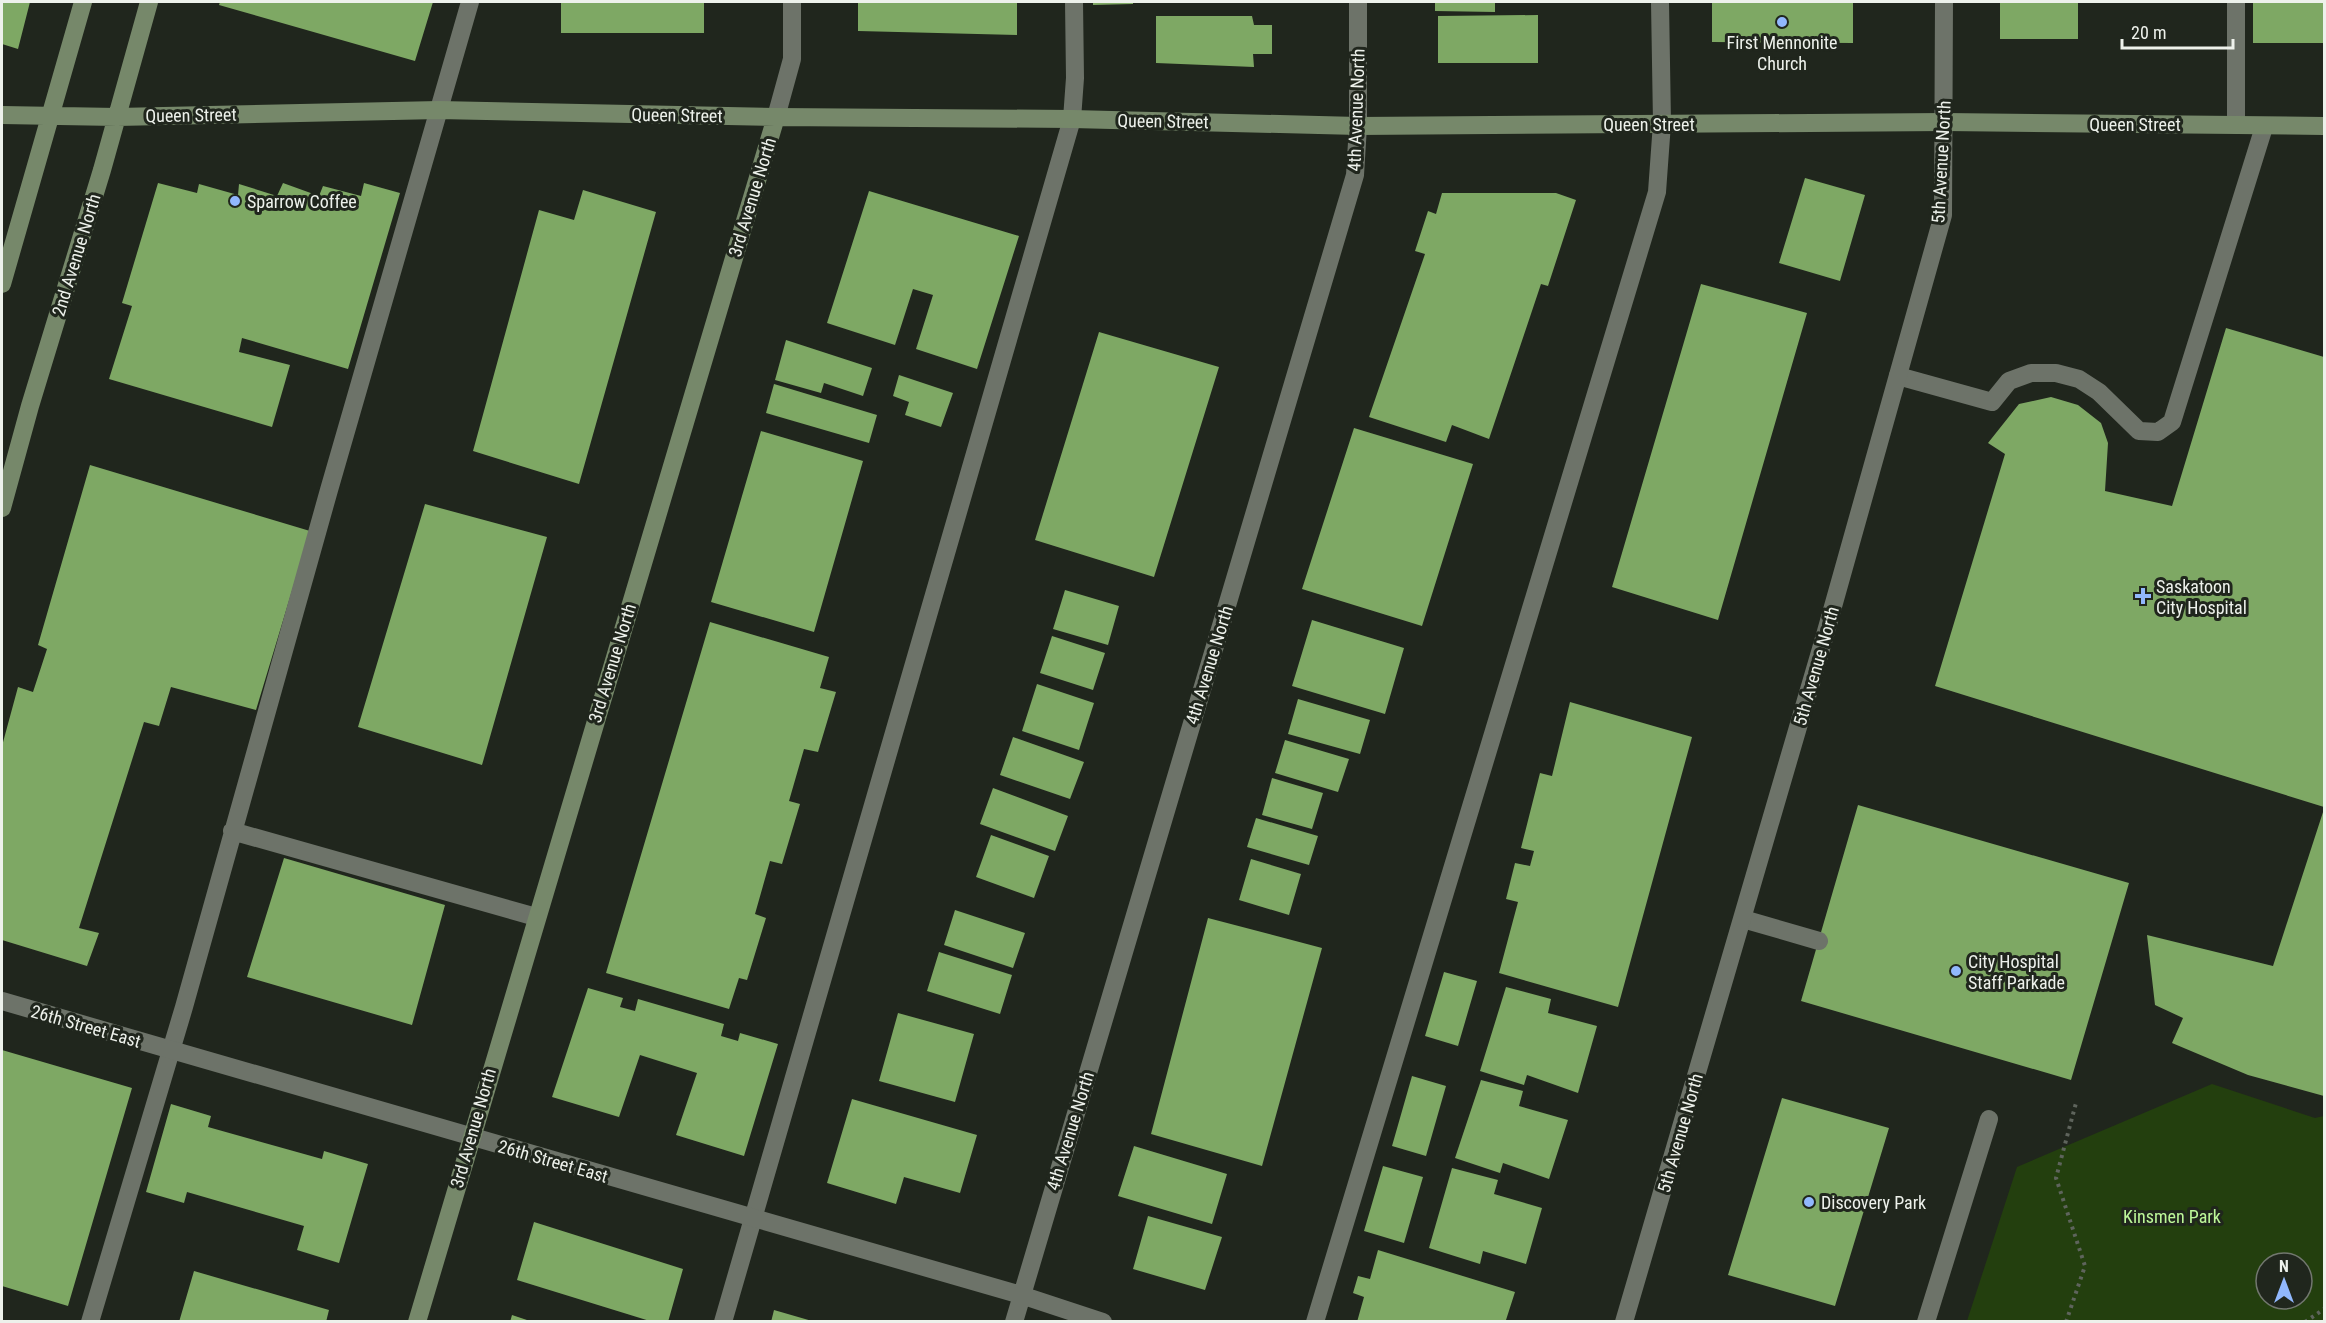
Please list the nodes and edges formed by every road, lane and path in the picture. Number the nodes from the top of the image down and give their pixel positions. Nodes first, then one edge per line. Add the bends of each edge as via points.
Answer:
1 (83, 2) edge
2 (149, 2) edge
3 (470, 2) edge
4 (792, 2) edge
5 (1074, 2) edge
6 (1358, 2) edge
7 (1660, 2) edge
8 (1944, 2) edge
9 (2236, 2) edge
10 (439, 110) junction
11 (2, 115) edge
12 (50, 116) junction
13 (117, 117) junction
14 (776, 117) junction
15 (1072, 118) junction
16 (1945, 122) junction
17 (1662, 123) junction
18 (2236, 125) junction
19 (1358, 126) junction
20 (2325, 126) edge
21 (2264, 127) junction
22 (2, 284) edge
23 (1898, 376) junction
24 (2, 508) edge
25 (232, 831) junction
26 (536, 917) junction
27 (1743, 919) junction
28 (1819, 941) dead end
29 (2, 1001) edge
30 (171, 1051) junction
31 (2076, 1103) dead end
32 (1989, 1119) dead end
33 (470, 1138) junction
34 (753, 1218) junction
35 (1021, 1295) junction
36 (2325, 1309) edge
37 (90, 1322) edge
38 (417, 1322) edge
39 (723, 1322) edge
40 (1014, 1322) edge
41 (1104, 1322) edge
42 (1315, 1322) edge
43 (1624, 1322) edge
44 (1926, 1322) edge
45 (2066, 1322) edge
46 (2305, 1322) edge

1 - 12 street
2 - 13 street, 2nd Avenue North
3 - 10 street
4 - 14 street, 3rd Avenue North via 792,58
5 - 15 street
6 - 19 street, 4th Avenue North
7 - 17 street
8 - 16 street, 5th Avenue North
9 - 18 street
10 - 13 street, Queen Street
10 - 14 street, Queen Street
10 - 25 street
11 - 12 street, Queen Street
12 - 13 street, Queen Street
12 - 22 street
13 - 24 street, 2nd Avenue North
14 - 15 street, Queen Street
14 - 26 street, 3rd Avenue North
15 - 19 street, Queen Street
15 - 34 street
16 - 17 street, Queen Street
16 - 18 street, Queen Street
16 - 23 street, 5th Avenue North via 1943,215
17 - 19 street, Queen Street
17 - 42 street via 1657,192
18 - 21 street, Queen Street
19 - 35 street, 4th Avenue North via 1355,175
20 - 21 street, Queen Street
21 - 23 street via 2172,422 2158,432 2139,431 2092,388 2079,379 2056,373 2031,373 2009,381 1992,402
23 - 27 street, 5th Avenue North
25 - 26 street
25 - 30 street
26 - 33 street, 3rd Avenue North
27 - 28 street
27 - 43 street, 5th Avenue North
29 - 30 street, 26th Street East
30 - 33 street, 26th Street East
30 - 37 street
31 - 45 path via 2056,1178 2085,1266
32 - 44 street
33 - 34 street, 26th Street East
33 - 38 street, 3rd Avenue North
34 - 35 street, 26th Street East
34 - 39 street
35 - 40 street, 4th Avenue North
35 - 41 street, 26th Street East
36 - 46 path

